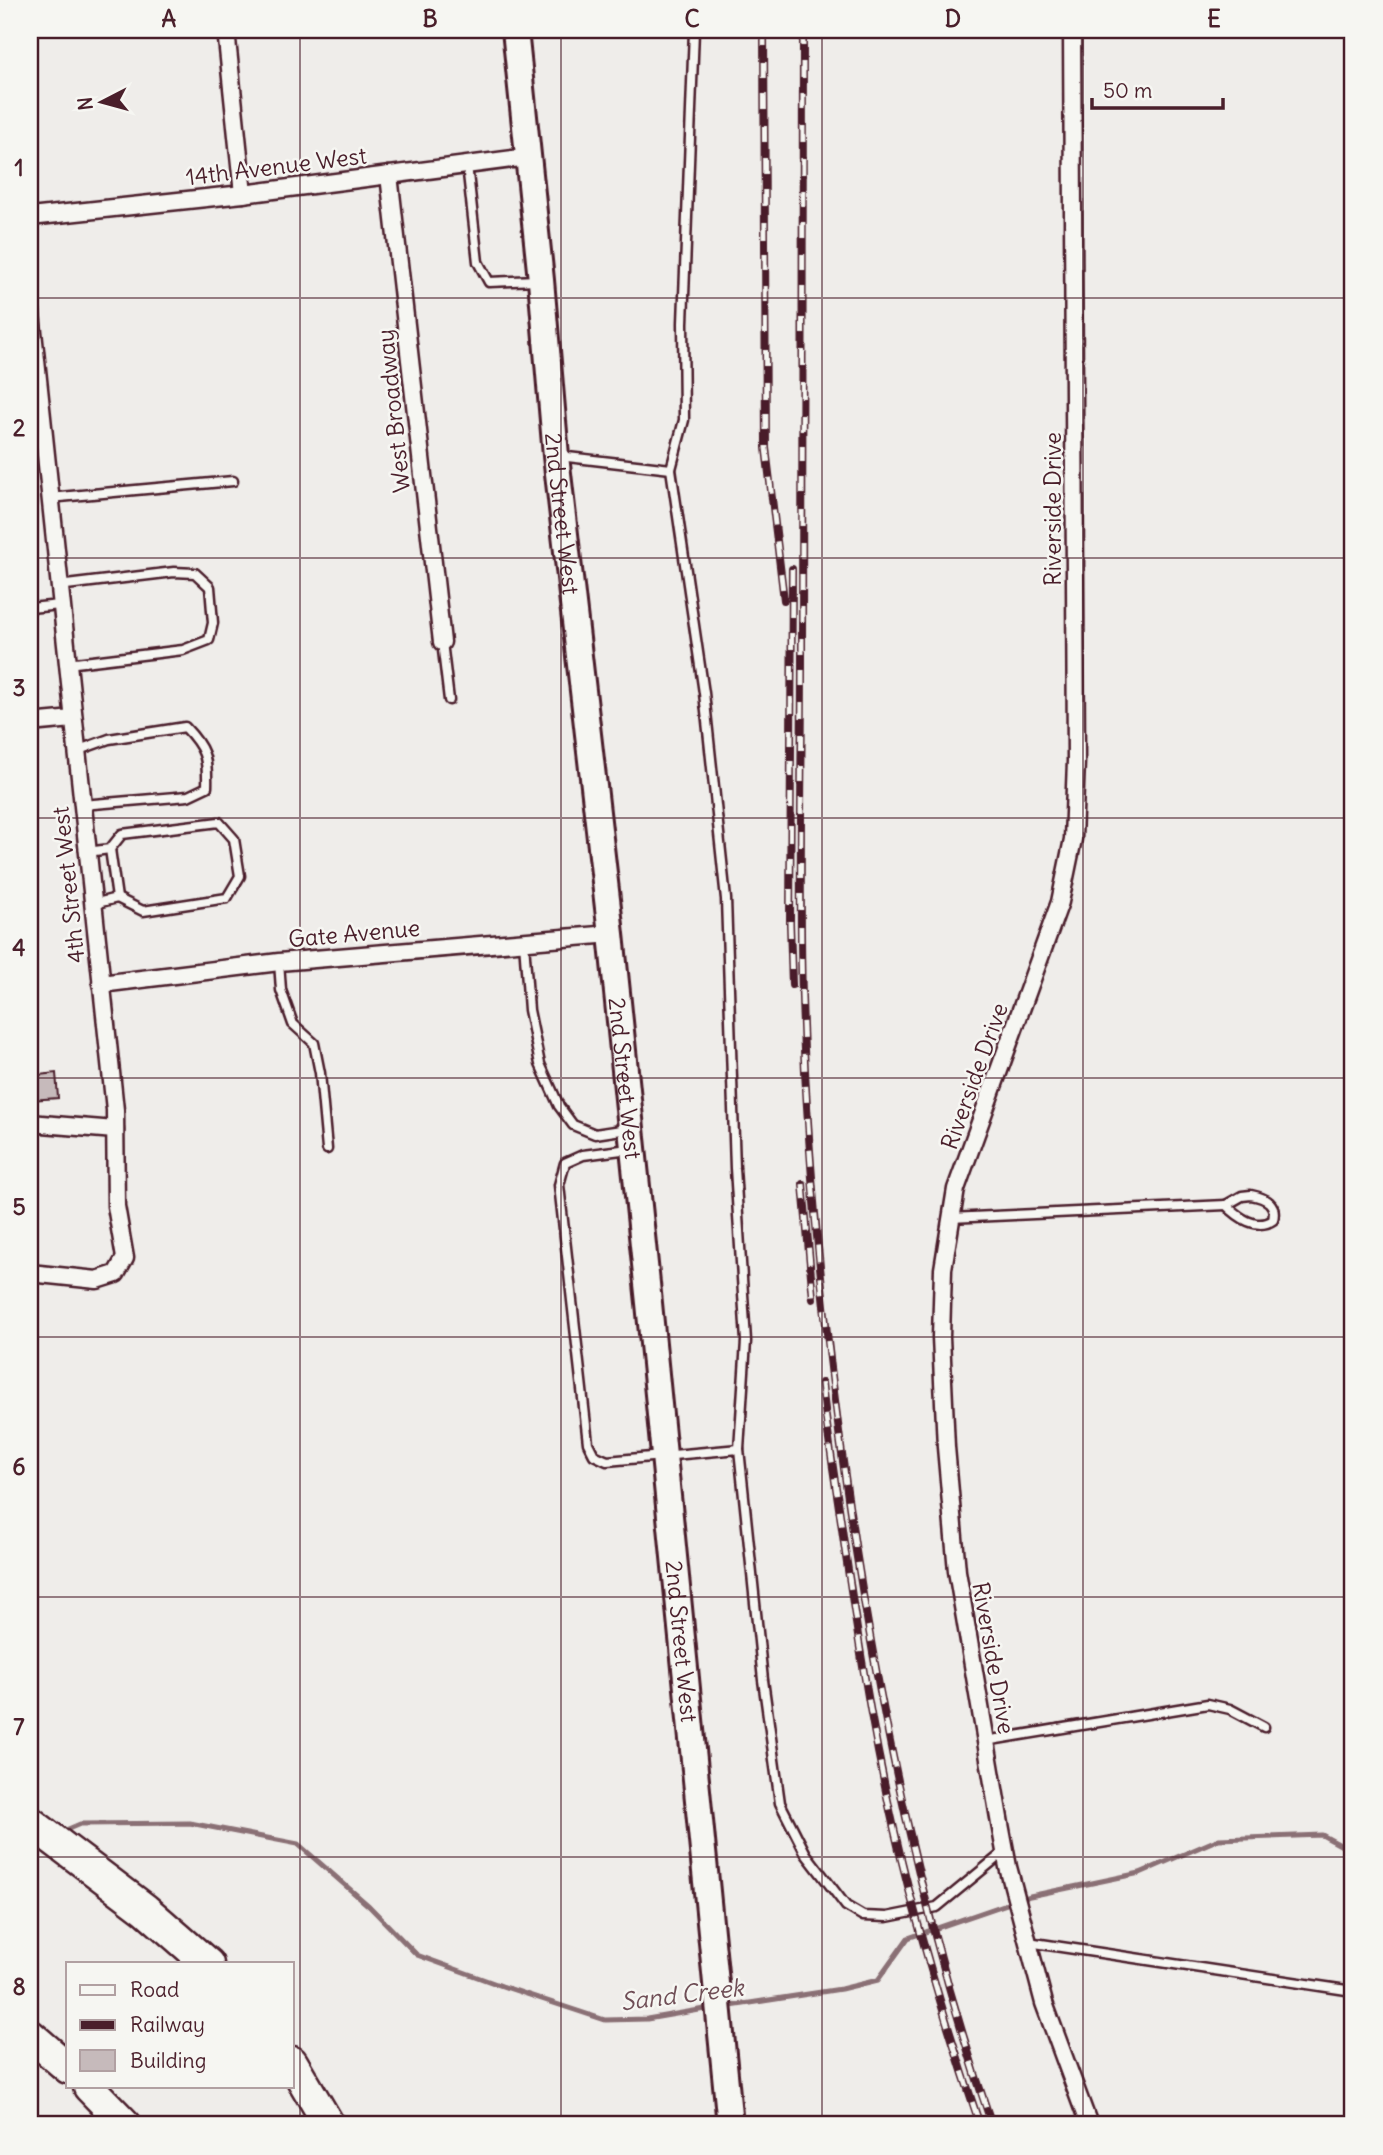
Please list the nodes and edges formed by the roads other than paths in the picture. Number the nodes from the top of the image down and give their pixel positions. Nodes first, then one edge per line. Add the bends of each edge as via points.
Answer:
1 (226, 30) edge
2 (515, 30) edge
3 (694, 30) edge
4 (1072, 30) edge
5 (528, 157) junction
6 (467, 164) junction
7 (389, 175) junction
8 (243, 194) junction
9 (30, 216) edge
10 (541, 280) junction
11 (30, 303) edge
12 (32, 347) edge
13 (556, 456) junction
14 (671, 469) junction
15 (38, 471) edge
16 (233, 481) dead end
17 (49, 498) junction
18 (58, 586) junction
19 (60, 605) junction
20 (30, 608) edge
21 (442, 642) joint
22 (67, 663) junction
23 (449, 700) dead end
24 (73, 719) junction
25 (30, 723) edge
26 (76, 751) junction
27 (82, 805) junction
28 (110, 849) junction
29 (87, 852) junction
30 (117, 898) junction
31 (93, 904) junction
32 (611, 934) junction
33 (524, 942) junction
34 (279, 962) junction
35 (101, 984) junction
36 (30, 1123) edge
37 (115, 1130) junction
38 (632, 1138) junction
39 (327, 1149) dead end
40 (1226, 1205) junction
41 (950, 1218) junction
42 (30, 1273) edge
43 (739, 1449) junction
44 (665, 1457) junction
45 (1264, 1727) dead end
46 (985, 1741) junction
47 (30, 1822) edge
48 (1005, 1851) junction
49 (1028, 1942) junction
50 (206, 1962) edge
51 (1353, 1991) edge
52 (30, 2035) edge
53 (294, 2065) edge
54 (66, 2066) edge
55 (90, 2088) edge
56 (126, 2125) edge
57 (330, 2125) edge
58 (730, 2125) edge
59 (1089, 2125) edge

1 - 8 street
2 - 5 main road, 2nd Street West
3 - 14 lane via 684,420
4 - 41 street, Riverside Drive via 1073,839 1060,902 956,1189
5 - 6 street, 14th Avenue West
5 - 10 main road, 2nd Street West
6 - 7 street, 14th Avenue West
6 - 10 lane via 478,262 489,282
7 - 8 street, 14th Avenue West
7 - 21 street, West Broadway
8 - 9 street, 14th Avenue West
10 - 13 main road, 2nd Street West
11 - 12 street, 4th Street West
12 - 15 street, 4th Street West
13 - 14 lane
13 - 32 main road, 2nd Street West
14 - 43 lane via 704,693 726,899 746,1341
15 - 17 street, 4th Street West
16 - 17 lane
17 - 18 street, 4th Street West
18 - 19 street, 4th Street West
18 - 22 lane via 174,572 195,573 210,587 213,623 209,640 183,650 134,658
19 - 20 lane
19 - 22 street, 4th Street West
21 - 23 lane
22 - 24 street, 4th Street West
24 - 25 street
24 - 26 street, 4th Street West
26 - 27 street, 4th Street West
26 - 27 lane via 109,739 185,727 201,744 208,768 207,787 188,796
27 - 29 street, 4th Street West
28 - 29 lane
28 - 30 lane
28 - 30 lane via 122,834 219,822 234,839 240,876 227,898 143,911
29 - 31 street, 4th Street West
30 - 31 lane
31 - 35 street, 4th Street West
32 - 33 street, Gate Avenue
32 - 38 main road, 2nd Street West
33 - 34 street, Gate Avenue
33 - 38 lane via 529,1010 540,1064 559,1106 573,1125
34 - 35 street, Gate Avenue
34 - 39 lane via 281,990 293,1024 314,1044
35 - 37 street, 4th Street West
36 - 37 street
37 - 42 street, 4th Street West via 116,1206 125,1258 116,1274 97,1280
38 - 44 main road, 2nd Street West
38 - 44 lane via 565,1163 559,1185 588,1443 594,1455 607,1461
40 - 40 lane via 1242,1196 1261,1197 1273,1205 1275,1214 1262,1225
40 - 41 lane
41 - 46 street, Riverside Drive via 941,1302 946,1447 960,1597
43 - 44 lane
43 - 48 lane via 780,1803 806,1854 846,1906 863,1916 887,1917 937,1907
44 - 58 main road, 2nd Street West
45 - 46 lane via 1230,1709 1208,1704
46 - 48 street, Riverside Drive
47 - 50 highway via 145,1909
48 - 49 street, Riverside Drive
49 - 51 lane
49 - 59 street, Riverside Drive via 1044,2003
52 - 54 highway
53 - 57 highway
55 - 56 highway

